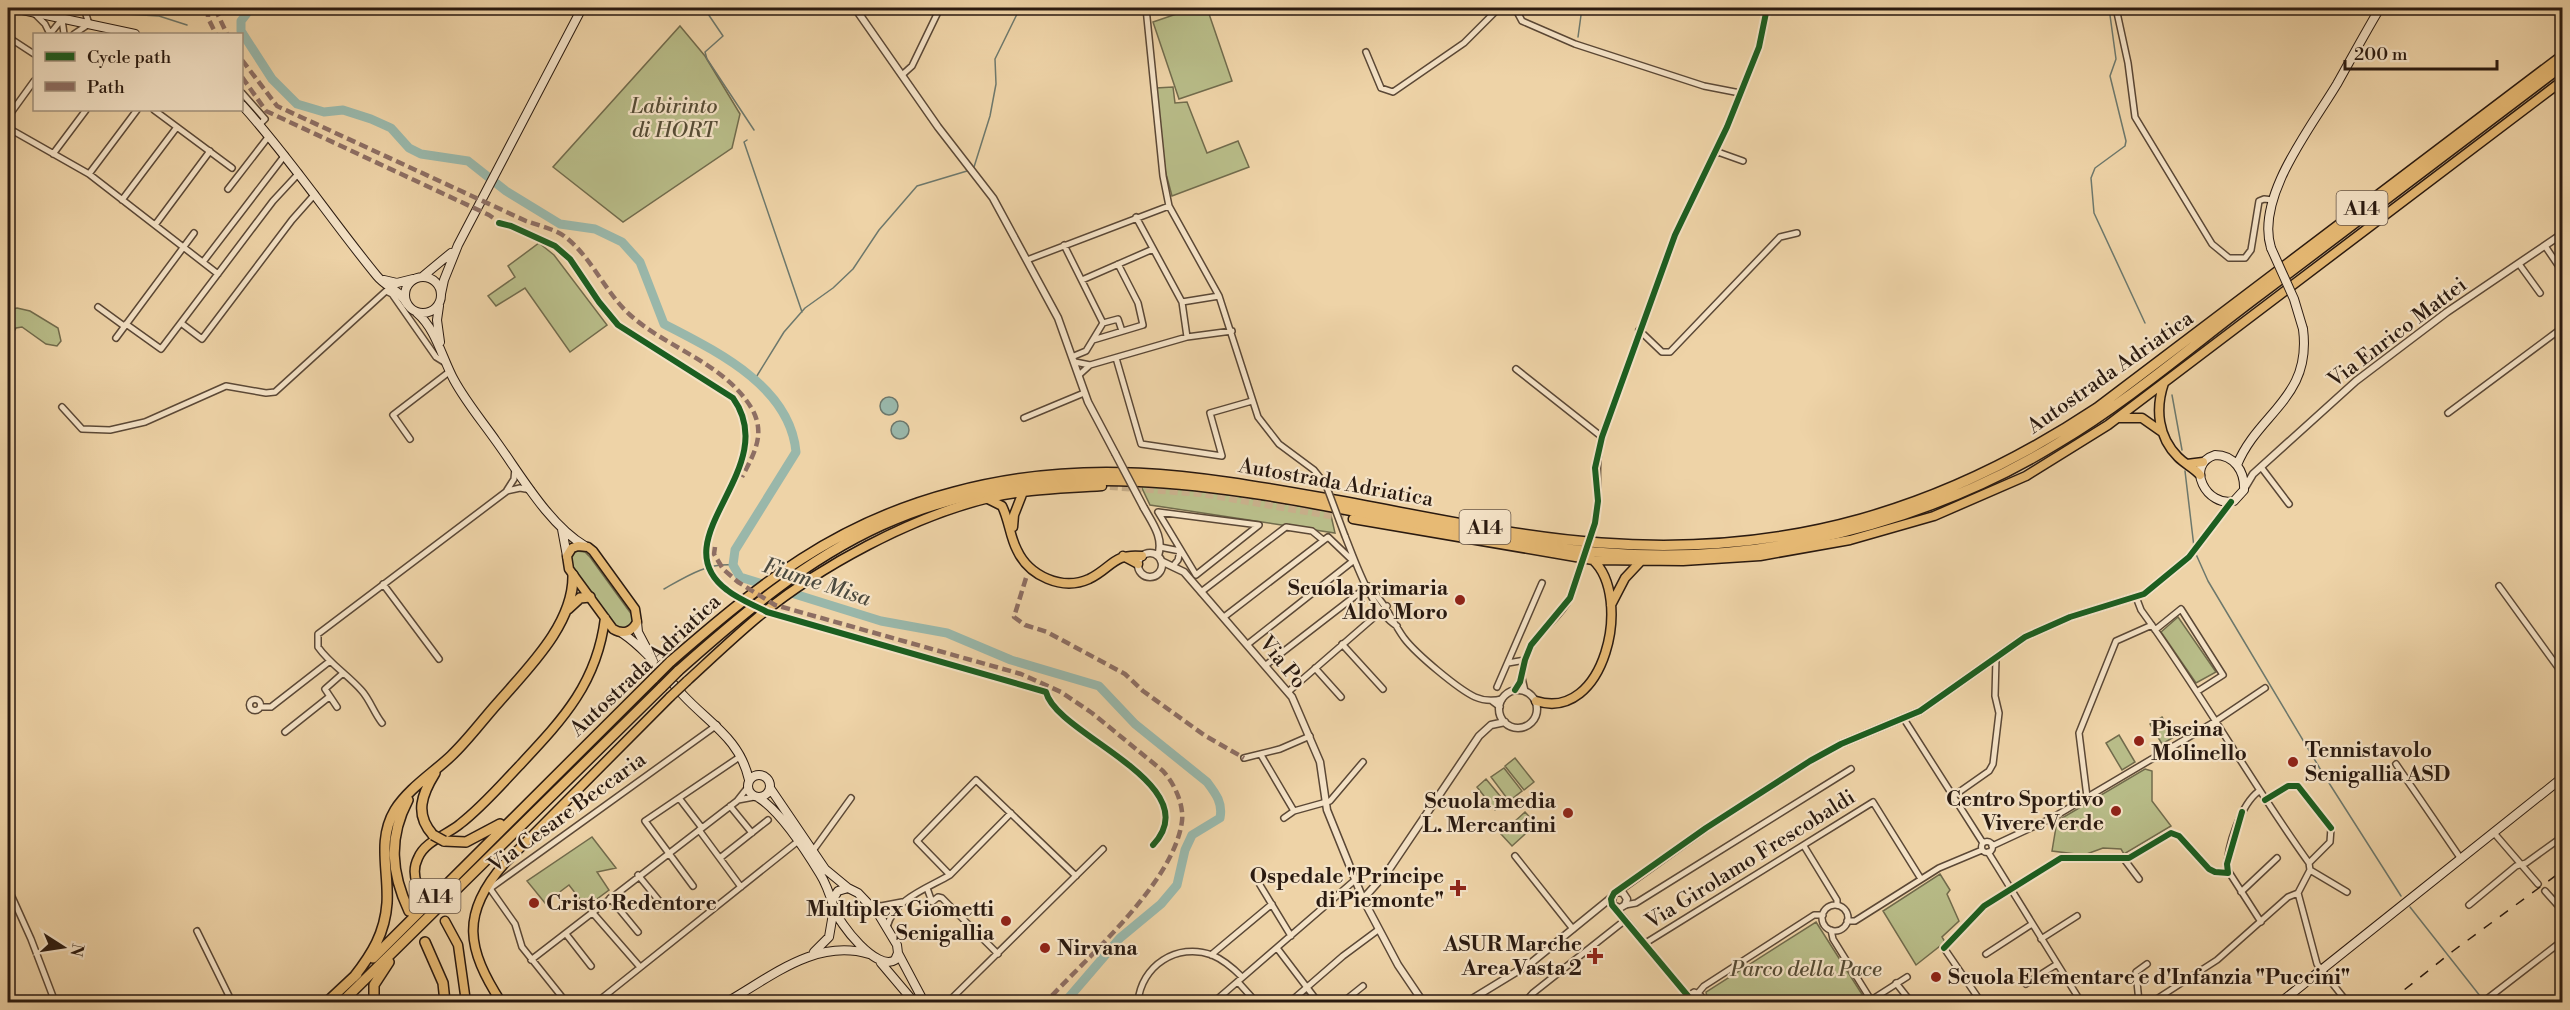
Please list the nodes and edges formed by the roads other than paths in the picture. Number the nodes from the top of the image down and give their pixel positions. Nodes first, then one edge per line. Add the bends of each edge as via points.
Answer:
1 (13, 8) edge
2 (84, 8) edge
3 (582, 8) edge
4 (855, 8) edge
5 (940, 8) edge
6 (1146, 8) edge
7 (1499, 8) edge
8 (1515, 8) edge
9 (1767, 8) edge
10 (2116, 8) edge
11 (2380, 8) edge
12 (35, 14) junction
13 (62, 19) junction
14 (88, 24) junction
15 (50, 33) edge
16 (51, 33) edge
17 (64, 33) edge
18 (75, 33) edge
19 (130, 33) edge
20 (8, 37) edge
21 (1366, 52) dead end
22 (33, 53) edge
23 (2562, 56) edge
24 (2562, 66) edge
25 (902, 75) junction
26 (2562, 81) edge
27 (33, 82) edge
28 (1740, 93) junction
29 (243, 94) edge
30 (244, 108) edge
31 (85, 111) edge
32 (136, 111) edge
33 (155, 111) edge
34 (8, 117) edge
35 (260, 124) junction
36 (177, 127) junction
37 (8, 128) edge
38 (270, 136) junction
39 (210, 151) junction
40 (1715, 151) junction
41 (53, 154) junction
42 (285, 156) junction
43 (1743, 161) dead end
44 (232, 168) dead end
45 (299, 173) junction
46 (89, 174) junction
47 (228, 189) dead end
48 (315, 194) junction
49 (122, 200) junction
50 (2273, 200) junction
51 (1169, 206) junction
52 (1136, 217) junction
53 (155, 225) junction
54 (194, 233) dead end
55 (1797, 233) dead end
56 (2562, 234) edge
57 (458, 245) junction
58 (1064, 245) junction
59 (2545, 246) junction
60 (184, 247) junction
61 (1153, 249) junction
62 (1027, 260) junction
63 (203, 262) junction
64 (1118, 264) junction
65 (2519, 264) junction
66 (2562, 271) edge
67 (218, 274) junction
68 (420, 277) junction
69 (379, 278) junction
70 (1082, 280) junction
71 (2540, 293) dead end
72 (1219, 296) junction
73 (441, 299) junction
74 (1182, 302) junction
75 (407, 304) junction
76 (98, 307) dead end
77 (417, 313) junction
78 (181, 323) junction
79 (1103, 323) junction
80 (125, 325) junction
81 (2562, 328) edge
82 (1639, 330) junction
83 (1122, 331) junction
84 (1232, 331) junction
85 (1187, 337) junction
86 (116, 338) dead end
87 (437, 338) junction
88 (1093, 339) junction
89 (428, 346) junction
90 (1116, 358) junction
91 (1075, 359) junction
92 (444, 362) junction
93 (2163, 364) junction
94 (1090, 365) junction
95 (1516, 369) dead end
96 (449, 372) junction
97 (2152, 373) junction
98 (1079, 375) junction
99 (2164, 382) junction
100 (1084, 393) junction
101 (1251, 401) junction
102 (2141, 401) junction
103 (62, 407) dead end
104 (2158, 407) junction
105 (2448, 413) dead end
106 (1024, 418) dead end
107 (2142, 418) junction
108 (2116, 419) junction
109 (2162, 432) junction
110 (1602, 437) junction
111 (410, 439) dead end
112 (2244, 450) junction
113 (2225, 456) junction
114 (2203, 462) junction
115 (2187, 464) junction
116 (515, 467) junction
117 (2261, 467) junction
118 (2239, 468) junction
119 (2200, 475) junction
120 (1103, 486) tunnel mouth
121 (533, 490) junction
122 (2244, 490) junction
123 (507, 491) junction
124 (1023, 492) junction
125 (1007, 495) junction
126 (987, 499) junction
127 (2218, 501) junction
128 (2231, 502) junction
129 (2289, 504) dead end
130 (1017, 505) junction
131 (1002, 506) junction
132 (2221, 518) junction
133 (1353, 519) tunnel mouth
134 (561, 528) junction
135 (1013, 537) junction
136 (1323, 540) junction
137 (1160, 544) junction
138 (585, 546) junction
139 (1180, 551) junction
140 (567, 556) junction
141 (1144, 558) junction
142 (1160, 559) junction
143 (1593, 560) junction
144 (1353, 561) junction
145 (1619, 561) junction
146 (1641, 561) junction
147 (1173, 566) junction
148 (1160, 571) junction
149 (573, 575) junction
150 (1605, 576) junction
151 (1625, 578) junction
152 (1542, 583) dead end
153 (383, 584) junction
154 (1368, 586) junction
155 (2499, 586) dead end
156 (1201, 592) junction
157 (590, 597) junction
158 (2136, 597) junction
159 (1611, 605) junction
160 (1387, 606) junction
161 (1381, 611) junction
162 (1224, 617) junction
163 (561, 618) junction
164 (605, 618) junction
165 (637, 622) junction
166 (1397, 626) junction
167 (2154, 628) junction
168 (619, 632) junction
169 (601, 643) junction
170 (1248, 644) junction
171 (1342, 644) junction
172 (651, 657) junction
173 (1996, 658) junction
174 (439, 659) dead end
175 (1525, 660) junction
176 (330, 661) junction
177 (1508, 663) junction
178 (1266, 665) junction
179 (1315, 668) junction
180 (2562, 673) edge
181 (342, 674) junction
182 (1522, 677) junction
183 (1497, 687) dead end
184 (2265, 688) dead end
185 (1383, 689) dead end
186 (1515, 690) junction
187 (1525, 691) junction
188 (2198, 691) junction
189 (1288, 692) junction
190 (329, 697) junction
191 (1341, 697) dead end
192 (1502, 699) junction
193 (1492, 701) junction
194 (1536, 701) junction
195 (1550, 704) junction
196 (261, 707) dead end
197 (337, 707) dead end
198 (1500, 707) junction
199 (1537, 711) junction
200 (1501, 716) junction
201 (1904, 719) junction
202 (2216, 721) junction
203 (1505, 722) junction
204 (382, 723) dead end
205 (1494, 724) junction
206 (717, 725) junction
207 (285, 732) dead end
208 (1310, 736) junction
209 (1261, 755) junction
210 (1244, 758) dead end
211 (743, 759) junction
212 (1363, 762) dead end
213 (441, 764) junction
214 (2396, 764) dead end
215 (1851, 769) dead end
216 (759, 775) junction
217 (2562, 778) edge
218 (748, 783) junction
219 (770, 788) junction
220 (414, 790) junction
221 (2259, 791) junction
222 (757, 797) junction
223 (1952, 797) junction
224 (2087, 797) junction
225 (679, 798) junction
226 (850, 798) dead end
227 (2265, 800) junction
228 (736, 801) junction
229 (1325, 803) junction
230 (730, 806) junction
231 (1294, 811) junction
232 (1011, 813) junction
233 (515, 814) junction
234 (1284, 818) dead end
235 (768, 820) dead end
236 (701, 829) junction
237 (2494, 832) junction
238 (752, 833) junction
239 (2562, 837) edge
240 (797, 842) junction
241 (1804, 846) junction
242 (1992, 846) junction
243 (1984, 848) junction
244 (1102, 849) dead end
245 (812, 852) junction
246 (666, 853) junction
247 (1515, 856) dead end
248 (720, 858) junction
249 (2277, 858) dead end
250 (2124, 859) junction
251 (2460, 859) junction
252 (2521, 865) junction
253 (2310, 866) junction
254 (2228, 873) junction
255 (950, 874) junction
256 (638, 875) junction
257 (1076, 876) junction
258 (1921, 879) junction
259 (2139, 879) dead end
260 (1355, 880) junction
261 (2538, 884) dead end
262 (1260, 885) dead end
263 (693, 886) dead end
264 (741, 887) junction
265 (8, 888) edge
266 (848, 888) junction
267 (927, 888) junction
268 (2010, 890) junction
269 (2546, 891) dead end
270 (2241, 892) junction
271 (2347, 892) dead end
272 (2298, 893) junction
273 (1617, 894) junction
274 (424, 896) dead end
275 (610, 898) junction
276 (833, 899) junction
277 (1363, 899) junction
278 (903, 902) junction
279 (869, 903) junction
280 (1272, 904) junction
281 (1620, 905) junction
282 (1837, 905) junction
283 (2469, 905) dead end
284 (1599, 907) junction
285 (665, 908) dead end
286 (834, 908) junction
287 (2562, 910) edge
288 (409, 911) dead end
289 (592, 912) junction
290 (1823, 915) junction
291 (2077, 916) dead end
292 (1623, 919) junction
293 (446, 921) dead end
294 (1847, 921) junction
295 (2261, 922) junction
296 (2032, 924) junction
297 (887, 927) junction
298 (1378, 930) junction
299 (1573, 930) junction
300 (1831, 930) junction
301 (197, 931) dead end
302 (638, 932) dead end
303 (410, 934) junction
304 (566, 934) junction
305 (1291, 936) junction
306 (2041, 939) junction
307 (2562, 941) edge
308 (424, 942) dead end
309 (1644, 944) junction
310 (1277, 948) junction
311 (898, 953) junction
312 (998, 954) junction
313 (1986, 954) dead end
314 (811, 955) junction
315 (871, 955) junction
316 (1211, 955) junction
317 (531, 960) junction
318 (880, 962) junction
319 (2057, 964) junction
320 (2146, 964) dead end
321 (591, 966) dead end
322 (640, 967) junction
323 (2321, 970) junction
324 (354, 977) junction
325 (1908, 977) dead end
326 (2022, 978) dead end
327 (1240, 980) junction
328 (1896, 983) junction
329 (1363, 986) dead end
330 (1308, 987) junction
331 (1698, 993) junction
332 (1688, 1001) edge
333 (1869, 1001) edge
334 (2078, 1001) edge
335 (55, 1002) edge
336 (232, 1002) edge
337 (327, 1002) edge
338 (342, 1002) edge
339 (374, 1002) edge
340 (445, 1002) edge
341 (466, 1002) edge
342 (501, 1002) edge
343 (566, 1002) edge
344 (597, 1002) edge
345 (727, 1002) edge
346 (914, 1002) edge
347 (924, 1002) edge
348 (948, 1002) edge
349 (1138, 1002) edge
350 (1214, 1002) edge
351 (1256, 1002) edge
352 (1290, 1002) edge
353 (1318, 1002) edge
354 (1343, 1002) edge
355 (1423, 1002) edge
356 (1467, 1002) edge
357 (1526, 1002) edge
358 (1700, 1002) edge
359 (1911, 1002) edge
360 (1981, 1002) edge
361 (2139, 1002) edge
362 (2152, 1002) edge
363 (2281, 1002) edge
364 (2347, 1002) edge
365 (2483, 1002) edge

1 - 12 main road
2 - 14 street
3 - 57 main road
4 - 25 street
5 - 25 street via 912,66
6 - 51 street
7 - 21 street via 1464,43 1393,92 1381,88
8 - 28 street via 1522,21 1575,44 1704,86
9 - 28 street via 1763,36
10 - 50 street via 2135,117 2212,244 2229,258 2245,258 2252,250 2259,201
11 - 50 main road via 2314,120
12 - 13 main road
12 - 15 street
13 - 14 main road
13 - 16 street
13 - 17 street
14 - 18 street
14 - 19 main road
20 - 22 street
23 - 93 highway, Autostrada Adriatica / A14
24 - 93 highway, Autostrada Adriatica / A14
25 - 62 street via 983,183
26 - 99 main road
27 - 34 street
28 - 40 street
29 - 35 street via 265,119
30 - 35 main road
31 - 41 street
32 - 46 street
33 - 36 street
35 - 38 main road
36 - 39 street
36 - 49 street
37 - 41 street
38 - 42 main road
38 - 47 street
39 - 44 street
39 - 53 street
40 - 43 street
40 - 82 street via 1676,235
41 - 46 street
42 - 45 main road
42 - 63 street
45 - 48 main road
45 - 67 street
46 - 49 street
48 - 69 main road
48 - 78 street via 202,339
49 - 53 street
50 - 112 main road, bridge via 2267,229 2303,329 2303,356 2299,375 2275,413
51 - 52 street
51 - 72 street
52 - 58 street
52 - 61 street
53 - 60 street
54 - 60 street
55 - 82 street via 1780,237 1670,352 1662,352
56 - 59 street, Via Enrico Mattei
57 - 68 main road via 442,263
57 - 73 main road
58 - 62 street
58 - 70 street
59 - 65 street, Via Enrico Mattei
59 - 66 street
60 - 63 street
60 - 80 street
61 - 64 street
61 - 74 street
62 - 91 street
63 - 67 street
64 - 70 street
64 - 83 street via 1138,303 1143,325
65 - 71 street
65 - 117 street, Via Enrico Mattei via 2356,381
67 - 78 street
68 - 69 main road via 397,283
68 - 73 main road via 433,280
68 - 75 main road via 406,289
69 - 75 main road
70 - 79 street
72 - 74 street
72 - 84 street
73 - 77 main road via 433,311
73 - 87 main road
74 - 85 street
75 - 77 main road
76 - 80 street
77 - 87 main road
78 - 80 street via 162,349
79 - 83 street via 1118,319
79 - 88 street
80 - 86 street
81 - 105 street
82 - 110 street
83 - 88 street
84 - 85 street
84 - 101 street
85 - 90 street
87 - 89 street
87 - 92 main road
87 - 96 main road
88 - 91 street
89 - 92 street
89 - 103 street via 394,296 386,291 275,392 226,386 157,418 110,430 82,429
90 - 94 street
90 - 101 street via 1141,444 1222,456 1210,413
91 - 94 street
91 - 98 street
92 - 96 main road
93 - 97 highway, Autostrada Adriatica / A14
94 - 98 street
95 - 110 street
96 - 111 street via 393,415
96 - 116 main road
97 - 233 highway, Autostrada Adriatica / A14, bridge via 2018,458 1961,485 1892,512 1759,541 1659,546 1536,536 1161,473 1104,471 1026,477 955,491 885,515 798,559 737,604 670,662
97 - 303 highway, Autostrada Adriatica / A14, bridge via 2059,443 1962,493 1849,531 1762,549 1658,554 1599,552 1221,489 1103,479 1026,485 933,506 878,527 811,565 748,610 678,671
98 - 100 street
99 - 102 main road
99 - 104 main road
100 - 106 street
100 - 137 street, bridge
101 - 144 street, bridge via 1269,434 1314,470 1326,485
102 - 104 main road
102 - 107 main road
102 - 108 main road
104 - 109 main road
107 - 108 main road
107 - 109 main road
108 - 146 main road via 2026,476 1934,516 1850,540 1760,556
109 - 115 main road
110 - 175 street, bridge via 1595,468 1595,522 1570,598 1538,636
112 - 113 main road
112 - 118 main road
113 - 114 main road via 2210,456
113 - 118 main road
114 - 115 main road
114 - 119 main road
115 - 119 main road
116 - 121 main road
116 - 123 street
117 - 118 street
117 - 122 street, Via Enrico Mattei
117 - 129 street
118 - 122 main road
119 - 127 main road via 2207,492
120 - 124 main road
121 - 123 street
121 - 134 main road
122 - 128 main road
123 - 153 street
124 - 125 main road
124 - 130 main road
125 - 126 main road
125 - 130 main road
125 - 131 main road
126 - 131 main road
126 - 342 main road, bridge via 891,534 824,572 760,616 670,697 504,864 482,893 472,927 472,945 479,966
127 - 128 main road
127 - 132 street
128 - 132 street
130 - 135 main road
131 - 135 main road
132 - 158 street via 2189,557
133 - 143 main road
134 - 138 main road
134 - 140 main road
135 - 141 main road via 1017,550 1042,577 1065,583 1088,579 1123,556
136 - 144 street via 1331,537
136 - 156 street via 1312,531 1286,527
136 - 162 street
137 - 139 street
137 - 141 street
137 - 142 street
138 - 140 main road via 575,546
138 - 165 main road via 593,551 635,609
139 - 139 street via 1196,574 1259,525 1158,512
139 - 147 street
140 - 149 main road via 567,566
141 - 142 street, Via Po
141 - 148 street via 1142,573 1148,576
142 - 147 street, Via Po
142 - 148 street
143 - 145 main road
143 - 150 main road
144 - 154 street
144 - 170 street
145 - 146 main road
145 - 150 main road
145 - 151 main road
146 - 151 main road
147 - 148 street
147 - 156 street, Via Po via 1184,572
149 - 157 main road
149 - 163 highway via 573,588
150 - 159 main road
151 - 159 main road
152 - 177 street
153 - 174 street
153 - 176 street via 318,634 318,647
154 - 160 street
154 - 161 street
154 - 178 street
155 - 180 street
156 - 162 street, Via Po
157 - 163 highway via 574,601
157 - 164 main road
158 - 167 street
158 - 173 street via 2055,622
159 - 195 main road via 1607,643 1597,675 1577,695
160 - 161 street
160 - 166 street
161 - 166 street
161 - 171 street
162 - 170 street, Via Po
163 - 213 highway via 541,652
164 - 168 main road
164 - 169 main road
165 - 168 main road via 632,630
165 - 172 main road
166 - 193 street via 1423,657 1474,697
167 - 188 street
167 - 188 street via 2181,609 2223,675
167 - 224 street via 2116,641 2079,733
168 - 169 main road
168 - 172 main road
169 - 274 main road via 586,685 563,719 473,812 422,852 415,877
170 - 178 street, Via Po
171 - 179 street
171 - 185 street
172 - 206 main road via 691,703
173 - 201 street
173 - 223 street via 1999,713 1993,764
175 - 177 street
175 - 182 street
176 - 181 street
176 - 196 street via 271,707
177 - 183 street
178 - 189 street, Via Po
179 - 189 street
179 - 191 street
181 - 190 street via 325,688
181 - 204 street via 362,690
182 - 186 street
182 - 187 street
184 - 202 street
186 - 187 street
186 - 192 street
187 - 194 street
188 - 202 street
189 - 208 street, Via Po
190 - 197 street
190 - 207 street
192 - 193 street
192 - 198 street
193 - 198 street
194 - 195 main road
194 - 199 street
195 - 199 main road
198 - 200 street
199 - 203 street via 1533,721 1524,726 1514,727
200 - 203 street
200 - 205 street
201 - 223 street
201 - 273 street via 1810,761 1706,828
202 - 221 street
202 - 224 street
203 - 205 street
205 - 277 street via 1470,747 1388,871
206 - 211 main road
206 - 317 street, Via Cesare Beccaria via 492,887
208 - 209 street
208 - 229 street, Via Po via 1322,768
209 - 210 street
209 - 231 street
211 - 216 main road
211 - 218 main road
211 - 225 street
212 - 229 street
213 - 220 highway
213 - 233 highway, bridge via 421,800 422,818 433,835 454,843 478,838
214 - 251 street
215 - 281 street via 1636,903
216 - 218 main road
216 - 219 main road via 768,780
217 - 237 main road
218 - 222 main road
218 - 228 street
219 - 222 main road via 766,795
219 - 245 main road
220 - 288 highway via 398,822 394,846 396,878
220 - 324 highway via 396,808 387,830 384,923 378,944
221 - 227 street
221 - 254 street via 2247,801 2242,812
222 - 228 street
222 - 240 main road via 772,808
223 - 243 street
224 - 242 street
225 - 236 street
225 - 246 street via 645,820
226 - 245 street
227 - 253 street
227 - 253 street via 2288,786 2298,786 2331,828 2330,842
228 - 230 street
229 - 231 street
229 - 260 street, Via Po
230 - 236 street
230 - 238 street
231 - 234 street
232 - 255 street
232 - 255 street via 975,782 917,842
232 - 257 street
233 - 324 highway, Autostrada Adriatica / A14
235 - 238 street
236 - 246 street
236 - 248 street
237 - 251 main road
237 - 252 street
238 - 248 street
239 - 252 street
240 - 264 street
240 - 276 main road
241 - 258 street, Via Girolamo Frescobaldi via 1873,802
241 - 282 street
241 - 309 street, Via Girolamo Frescobaldi
242 - 243 street
242 - 243 street via 1988,842
243 - 258 street
243 - 268 street
244 - 257 street
245 - 266 main road via 828,874
246 - 256 street
246 - 263 street
247 - 299 street
248 - 264 street
249 - 270 street
250 - 254 street via 2167,834 2174,834 2209,869
250 - 259 street
250 - 268 street via 2064,856
251 - 323 main road
252 - 261 street
252 - 283 street
253 - 271 street
253 - 272 street
254 - 270 street
255 - 267 street
256 - 275 street
256 - 285 street
257 - 312 street
258 - 294 street via 1855,921
260 - 277 street, Via Po
260 - 305 street
262 - 280 street
264 - 322 street
265 - 335 street
266 - 276 main road via 838,891
266 - 279 main road
267 - 278 street
267 - 312 street via 932,902 942,898
268 - 296 street
268 - 360 street via 1984,906 1944,948
269 - 287 street
270 - 295 street
272 - 295 street via 2288,897
272 - 323 street
273 - 281 street
273 - 281 street
273 - 284 street
275 - 289 street
275 - 302 street
276 - 286 main road
277 - 298 street, Via Po
278 - 279 street via 888,906
278 - 297 street via 894,910
279 - 297 main road
280 - 305 street
280 - 316 street
281 - 284 street
281 - 292 street
282 - 290 street via 1826,908
282 - 294 street via 1847,913
284 - 299 street
286 - 314 main road via 829,937
286 - 315 main road
289 - 304 street
289 - 322 street
290 - 300 street via 1825,926
290 - 331 street via 1810,917
291 - 306 street
292 - 309 street
292 - 357 street
293 - 341 main road via 458,945
294 - 300 street via 1839,930
295 - 362 street via 2217,960
296 - 306 street
296 - 313 street
297 - 311 main road
298 - 330 street
298 - 355 street, Via Po
299 - 356 street via 1531,963
300 - 333 street
301 - 336 street
303 - 338 highway, Autostrada Adriatica / A14
303 - 339 highway via 378,976
304 - 317 street
304 - 321 street
305 - 310 street
306 - 319 street
307 - 365 street
308 - 340 highway via 443,983
309 - 332 street
310 - 327 street
310 - 330 street
311 - 318 main road via 892,963
311 - 347 main road
312 - 348 street
314 - 315 main road via 840,948
314 - 345 main road
315 - 318 main road
316 - 327 street via 1228,964
316 - 349 street via 1183,953 1161,961 1146,975
317 - 343 street, Via Cesare Beccaria
318 - 346 main road
319 - 326 street via 2026,984
319 - 334 street
320 - 361 street via 2136,972
322 - 344 street
323 - 363 main road
323 - 364 street
324 - 337 highway, Autostrada Adriatica / A14
325 - 328 street
327 - 350 street
327 - 351 street
328 - 333 street
328 - 359 street
329 - 354 street
330 - 352 street
330 - 353 street
331 - 332 street via 1692,992
331 - 358 street

